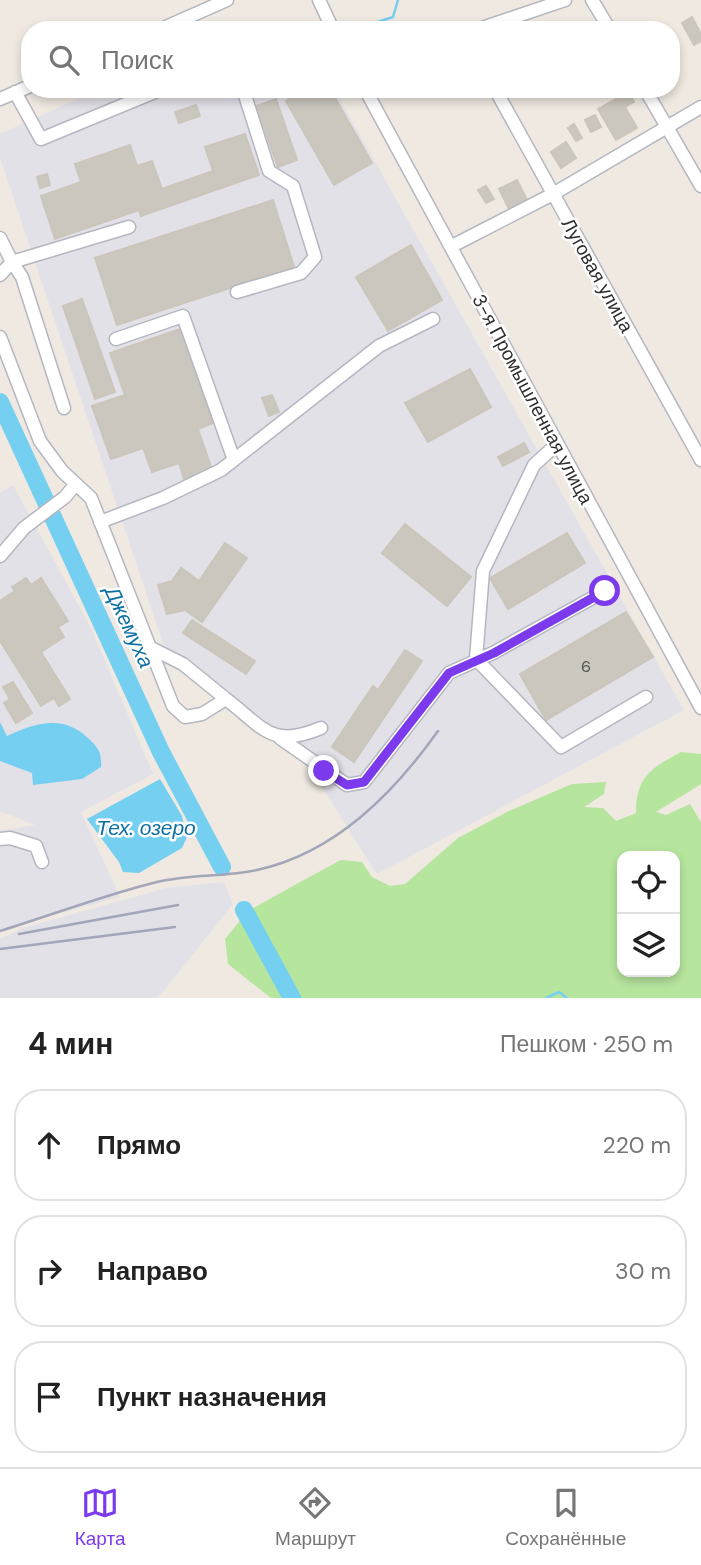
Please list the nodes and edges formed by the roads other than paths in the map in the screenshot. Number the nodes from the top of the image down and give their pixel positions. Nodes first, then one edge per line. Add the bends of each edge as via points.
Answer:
1 (227, 0) edge
2 (319, 0) edge
3 (565, 0) edge
4 (592, 0) edge
5 (179, 21) edge
6 (328, 21) edge
7 (503, 21) edge
8 (605, 21) edge
9 (21, 90) edge
10 (15, 92) junction
11 (140, 98) edge
12 (246, 98) edge
13 (370, 98) edge
14 (500, 98) edge
15 (650, 98) edge
16 (0, 99) edge
17 (701, 107) edge
18 (667, 126) junction
19 (701, 186) edge
20 (553, 194) junction
21 (129, 227) dead end
22 (0, 238) edge
23 (452, 246) junction
24 (12, 262) junction
25 (0, 275) edge
26 (237, 292) dead end
27 (433, 319) dead end
28 (0, 337) edge
29 (116, 339) dead end
30 (64, 408) dead end
31 (556, 445) junction
32 (234, 460) junction
33 (701, 460) edge
34 (76, 484) junction
35 (100, 522) junction
36 (0, 556) edge
37 (605, 591) dead end
38 (149, 647) junction
39 (476, 659) junction
40 (646, 697) dead end
41 (226, 699) junction
42 (701, 708) edge
43 (321, 728) dead end
44 (279, 738) junction
45 (0, 839) edge
46 (42, 862) dead end

1 - 5 street
2 - 6 street
3 - 7 street
4 - 8 street
9 - 10 street
10 - 11 street via 41,139
10 - 16 street
12 - 26 street via 269,171 293,186 315,257 301,273
13 - 23 street, 3-я Промышленная улица
14 - 20 street, Луговая улица
15 - 18 street
17 - 18 street
18 - 19 street
18 - 20 street
20 - 23 street
20 - 33 street, Луговая улица
21 - 24 street
22 - 24 street
23 - 31 street, 3-я Промышленная улица
24 - 25 street
24 - 30 street via 22,277
27 - 32 street via 379,346
28 - 34 street via 40,441
29 - 32 street via 183,316
31 - 39 street via 534,465 483,570
31 - 42 street, 3-я Промышленная улица
32 - 35 street via 163,498
34 - 35 street via 91,498
34 - 36 street via 24,528
35 - 38 street
37 - 39 street
38 - 41 street via 183,664
38 - 41 street via 173,706 185,717 202,714
39 - 40 street via 561,747
39 - 44 street via 449,673 364,782 347,785
41 - 44 street
43 - 44 street via 297,738
45 - 46 street via 36,846

